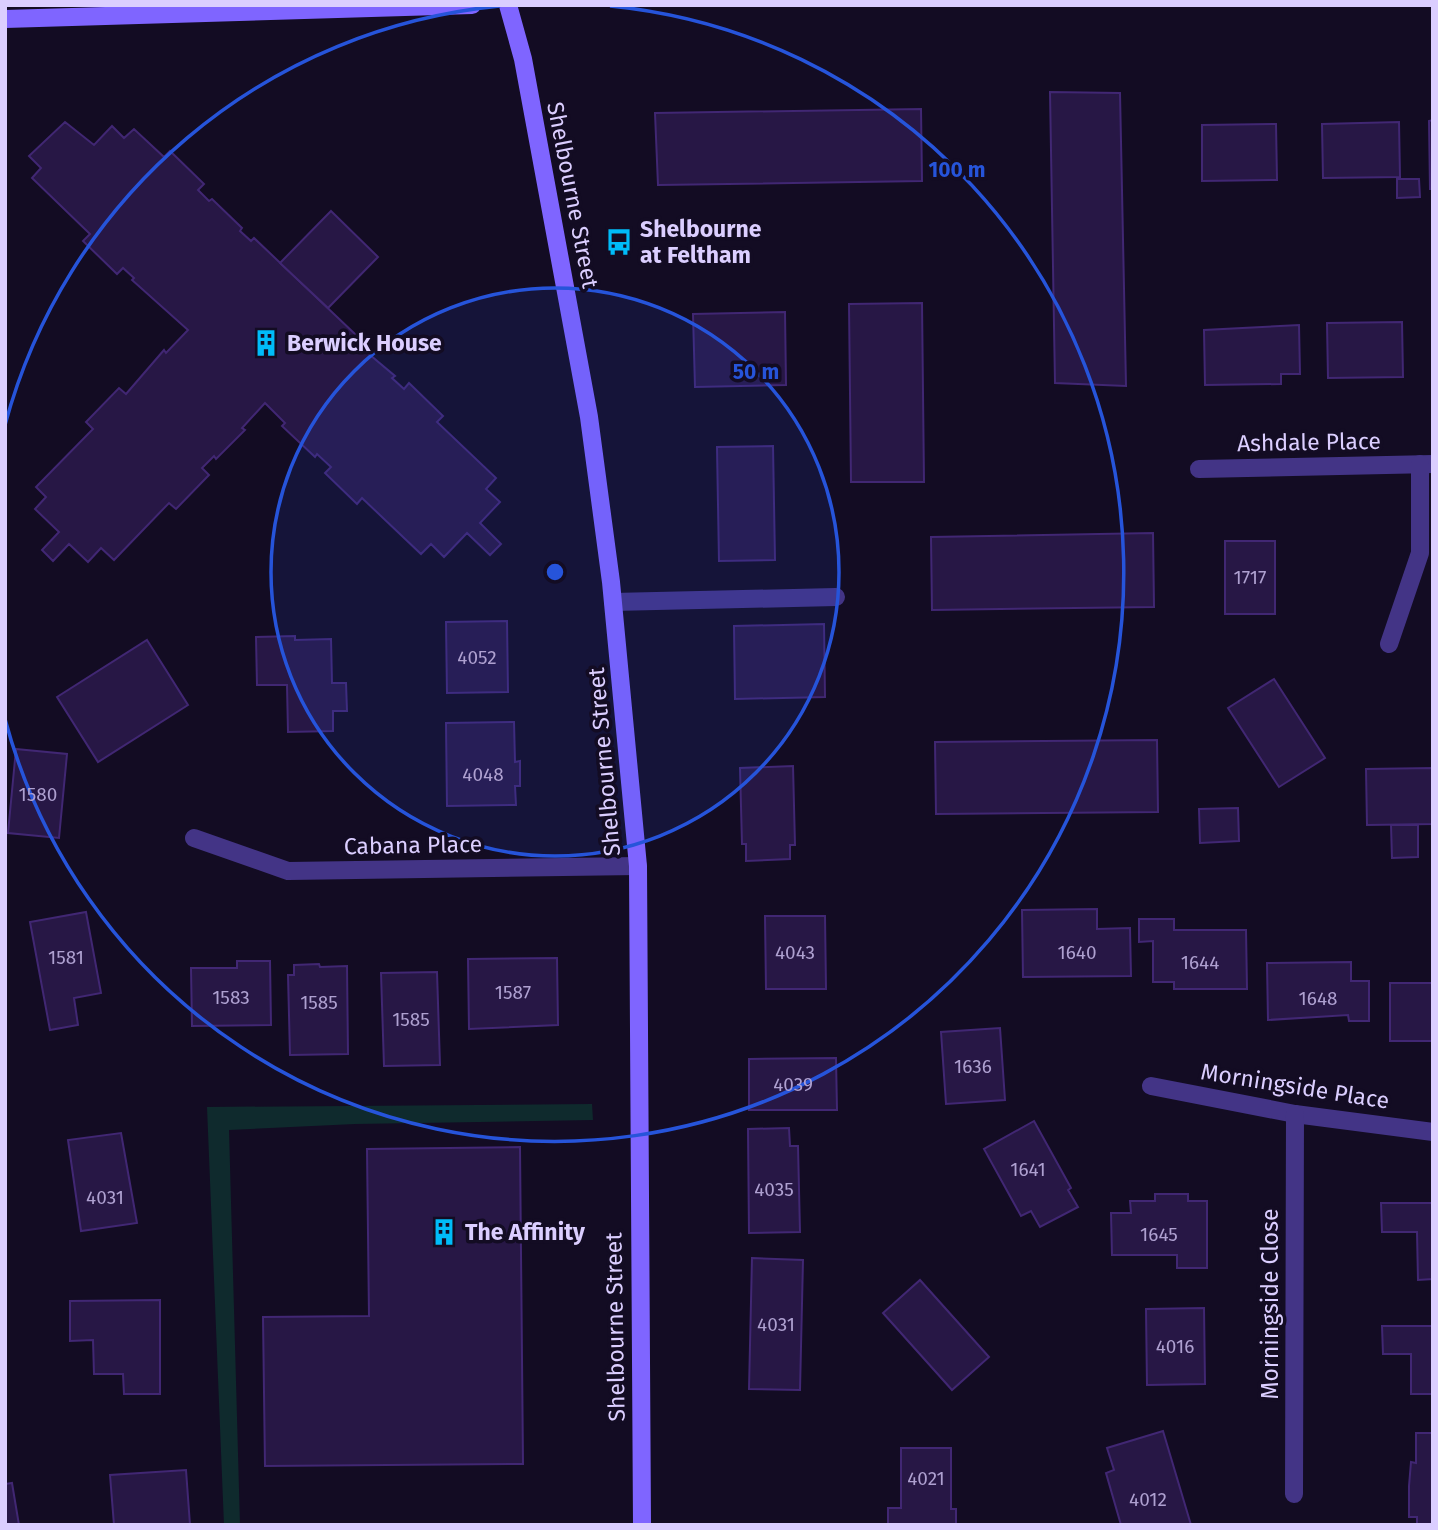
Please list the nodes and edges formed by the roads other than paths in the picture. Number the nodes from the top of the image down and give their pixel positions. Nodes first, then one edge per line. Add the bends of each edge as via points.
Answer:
1 (472, 5) edge
2 (508, 5) edge
3 (5, 19) edge
4 (1426, 464) edge
5 (1199, 469) dead end
6 (836, 597) dead end
7 (613, 602) junction
8 (1389, 644) dead end
9 (194, 838) dead end
10 (638, 866) junction
11 (1151, 1086) dead end
12 (1296, 1114) junction
13 (1433, 1132) edge
14 (1294, 1494) dead end
15 (642, 1525) edge

1 - 3 main road
2 - 7 main road, Shelbourne Street via 523,59 589,417
4 - 5 street, Ashdale Place
4 - 8 street, Ashdale Place via 1420,553
6 - 7 street
7 - 10 main road, Shelbourne Street
9 - 10 street, Cabana Place via 288,870
10 - 15 main road, Shelbourne Street
11 - 12 street, Morningside Place
12 - 13 street, Morningside Place
12 - 14 street, Morningside Close

